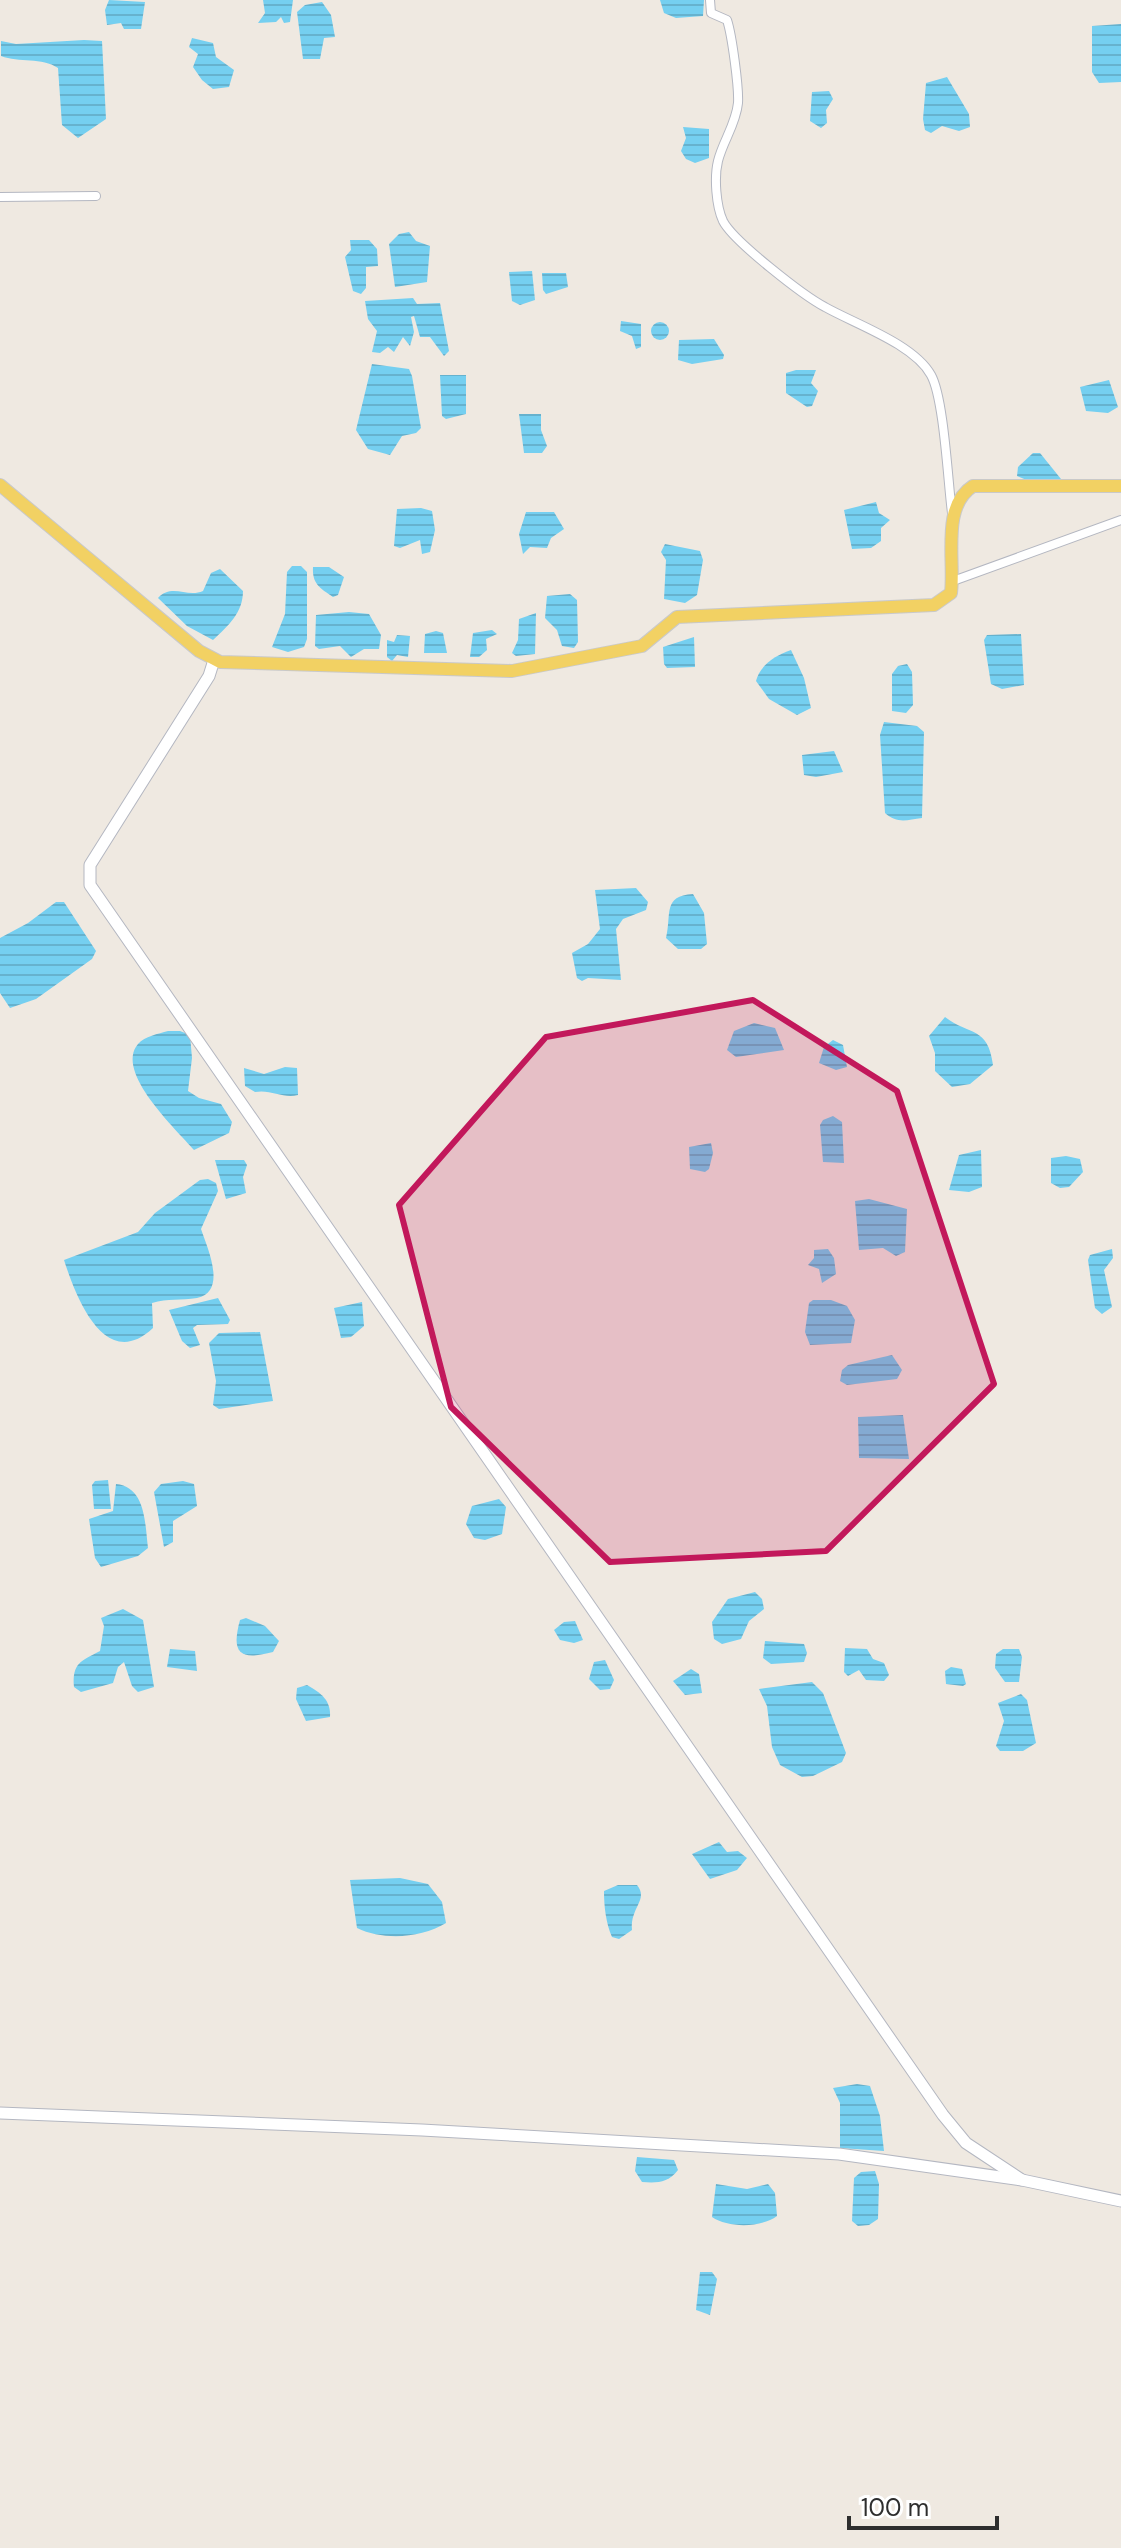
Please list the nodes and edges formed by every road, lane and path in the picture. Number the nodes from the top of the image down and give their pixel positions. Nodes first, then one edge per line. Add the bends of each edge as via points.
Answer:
1 (710, 0) edge
2 (96, 196) dead end
3 (0, 197) edge
4 (0, 485) edge
5 (1121, 486) edge
6 (953, 516) junction
7 (1121, 520) edge
8 (953, 581) junction
9 (214, 660) junction
10 (0, 2113) edge
11 (1022, 2180) junction
12 (1121, 2201) edge

1 - 6 street via 711,13 727,20 732,34 738,104 718,160 723,220 734,236 821,306 884,337 931,375 940,404
2 - 3 street
4 - 9 main road
5 - 6 main road via 973,486 961,494
6 - 8 main road
7 - 8 street
8 - 9 main road via 951,593 934,605 677,617 642,646 512,671
9 - 11 main road via 209,676 90,865 90,885 943,2115 966,2143
10 - 11 main road via 839,2154
11 - 12 main road

